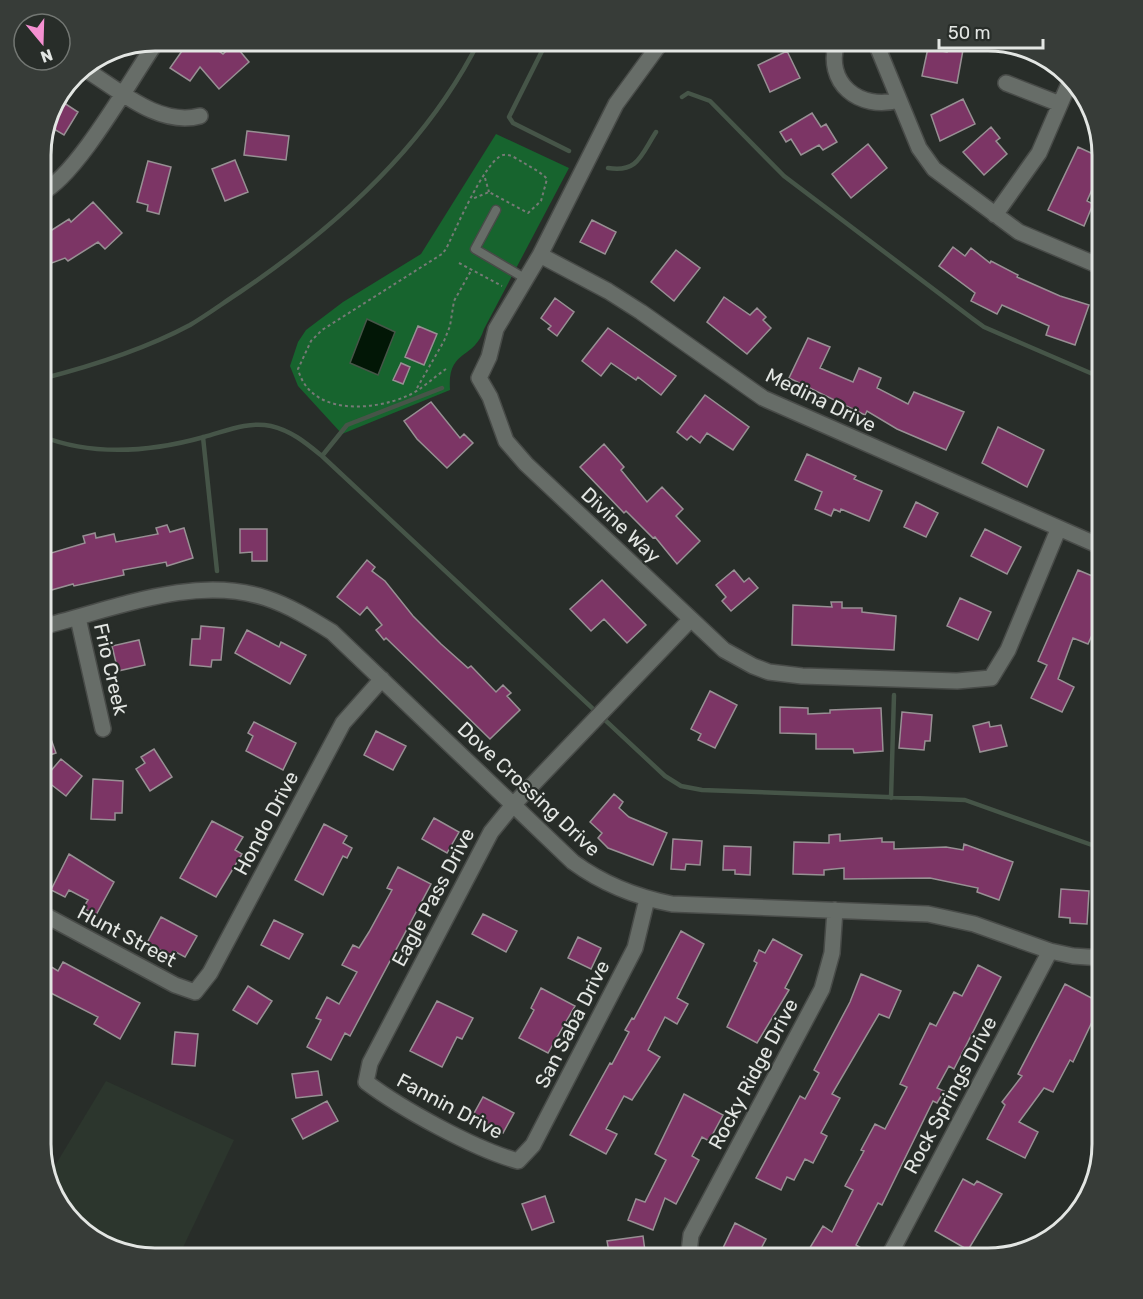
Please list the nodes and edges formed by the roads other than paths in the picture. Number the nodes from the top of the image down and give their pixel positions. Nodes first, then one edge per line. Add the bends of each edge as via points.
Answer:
1 (655, 51) edge
2 (835, 51) edge
3 (879, 51) edge
4 (149, 52) edge
5 (91, 73) edge
6 (1006, 83) dead end
7 (1067, 88) edge
8 (122, 92) junction
9 (900, 100) junction
10 (1060, 104) junction
11 (200, 116) dead end
12 (51, 188) edge
13 (496, 210) dead end
14 (995, 215) junction
15 (540, 255) junction
16 (1092, 263) edge
17 (526, 279) junction
18 (1058, 530) junction
19 (1092, 543) edge
20 (78, 618) junction
21 (691, 619) junction
22 (51, 625) edge
23 (382, 679) junction
24 (103, 729) dead end
25 (513, 805) junction
26 (647, 899) junction
27 (835, 910) junction
28 (51, 919) edge
29 (1050, 951) junction
30 (1092, 957) edge
31 (195, 992) joint
32 (366, 1082) joint
33 (518, 1161) joint
34 (692, 1248) edge
35 (893, 1248) edge

1 - 15 street, Divine Way via 616,104
2 - 9 street via 834,60 844,87 868,102
3 - 9 street
4 - 8 street
5 - 8 street
6 - 10 street
7 - 10 street
8 - 11 street via 170,119
8 - 12 street via 74,164
9 - 14 street via 926,160
10 - 14 street via 1039,153
13 - 17 lane via 475,249
14 - 16 street via 1030,238
15 - 17 street, Divine Way
15 - 18 street, Medina Drive via 624,301 763,398
17 - 21 street, Divine Way via 496,329 479,378 506,441
18 - 19 street, Medina Drive
18 - 21 street, Divine Way via 1008,650 991,678 957,681 769,672 724,650
20 - 22 street, Dove Crossing Drive
20 - 23 street, Dove Crossing Drive via 173,593 240,592 294,609 332,632
20 - 24 street, Frio Creek
21 - 25 street, Eagle Pass Drive
23 - 25 street, Dove Crossing Drive
23 - 31 street, Hondo Drive via 343,723 210,973
25 - 26 street, Dove Crossing Drive via 589,874
25 - 32 street, Eagle Pass Drive via 482,845 370,1063
26 - 27 street, Dove Crossing Drive via 672,904
26 - 33 street, San Saba Drive via 635,948 533,1145
27 - 29 street, Dove Crossing Drive via 943,916
27 - 34 street, Rocky Ridge Drive via 832,953 822,989 691,1235
28 - 31 street, Hunt Street
29 - 30 street, Dove Crossing Drive
29 - 35 street, Rock Springs Drive
32 - 33 street, Fannin Drive via 494,1155

